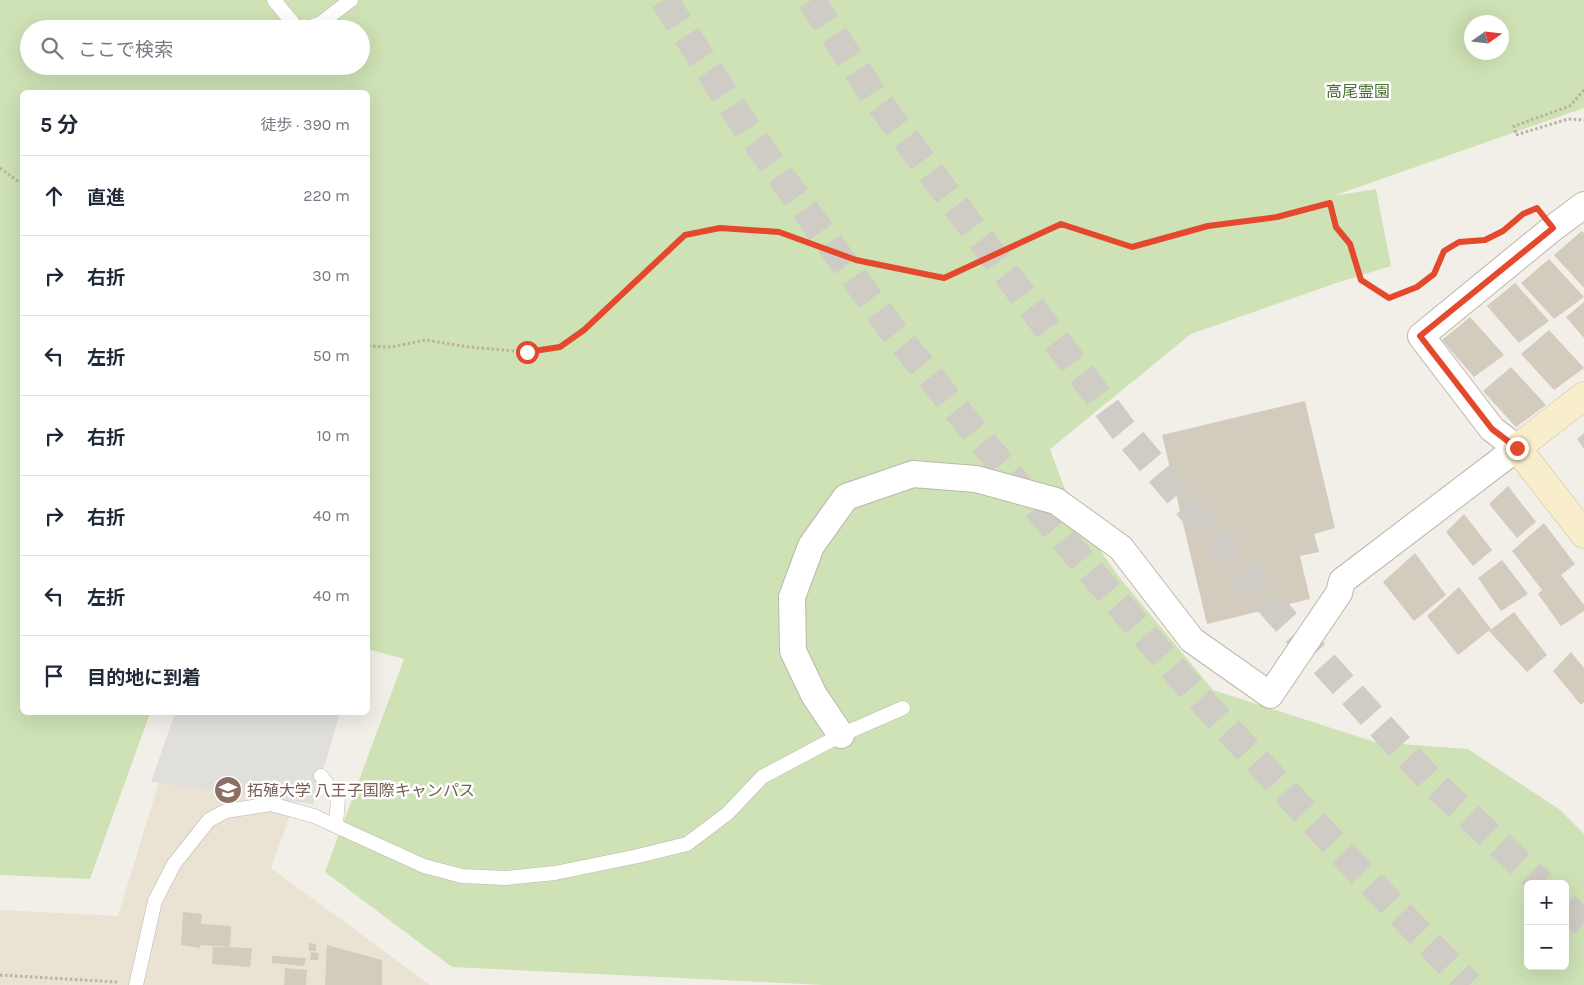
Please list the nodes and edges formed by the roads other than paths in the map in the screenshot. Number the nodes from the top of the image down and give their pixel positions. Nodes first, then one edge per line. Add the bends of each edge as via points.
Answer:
1 (274, 0) edge
2 (350, 0) edge
3 (291, 20) edge
4 (325, 20) edge
5 (1584, 204) edge
6 (1584, 396) edge
7 (1517, 448) junction
8 (1584, 534) edge
9 (903, 708) dead end
10 (841, 736) junction
11 (321, 776) dead end
12 (336, 826) junction
13 (136, 984) edge

1 - 3 lane
2 - 4 lane
5 - 7 street via 1420,336 1492,429
6 - 7 street
7 - 8 street
7 - 10 street via 1342,581 1339,593 1270,695 1192,640 1121,548 1056,501 976,479 913,474 846,497 811,546 792,597 793,651 814,695
9 - 10 lane
10 - 12 lane via 762,777 728,813 686,844 555,873 506,878 462,876 424,866
11 - 12 lane via 338,798
12 - 13 lane via 271,804 226,811 209,820 174,864 155,901

